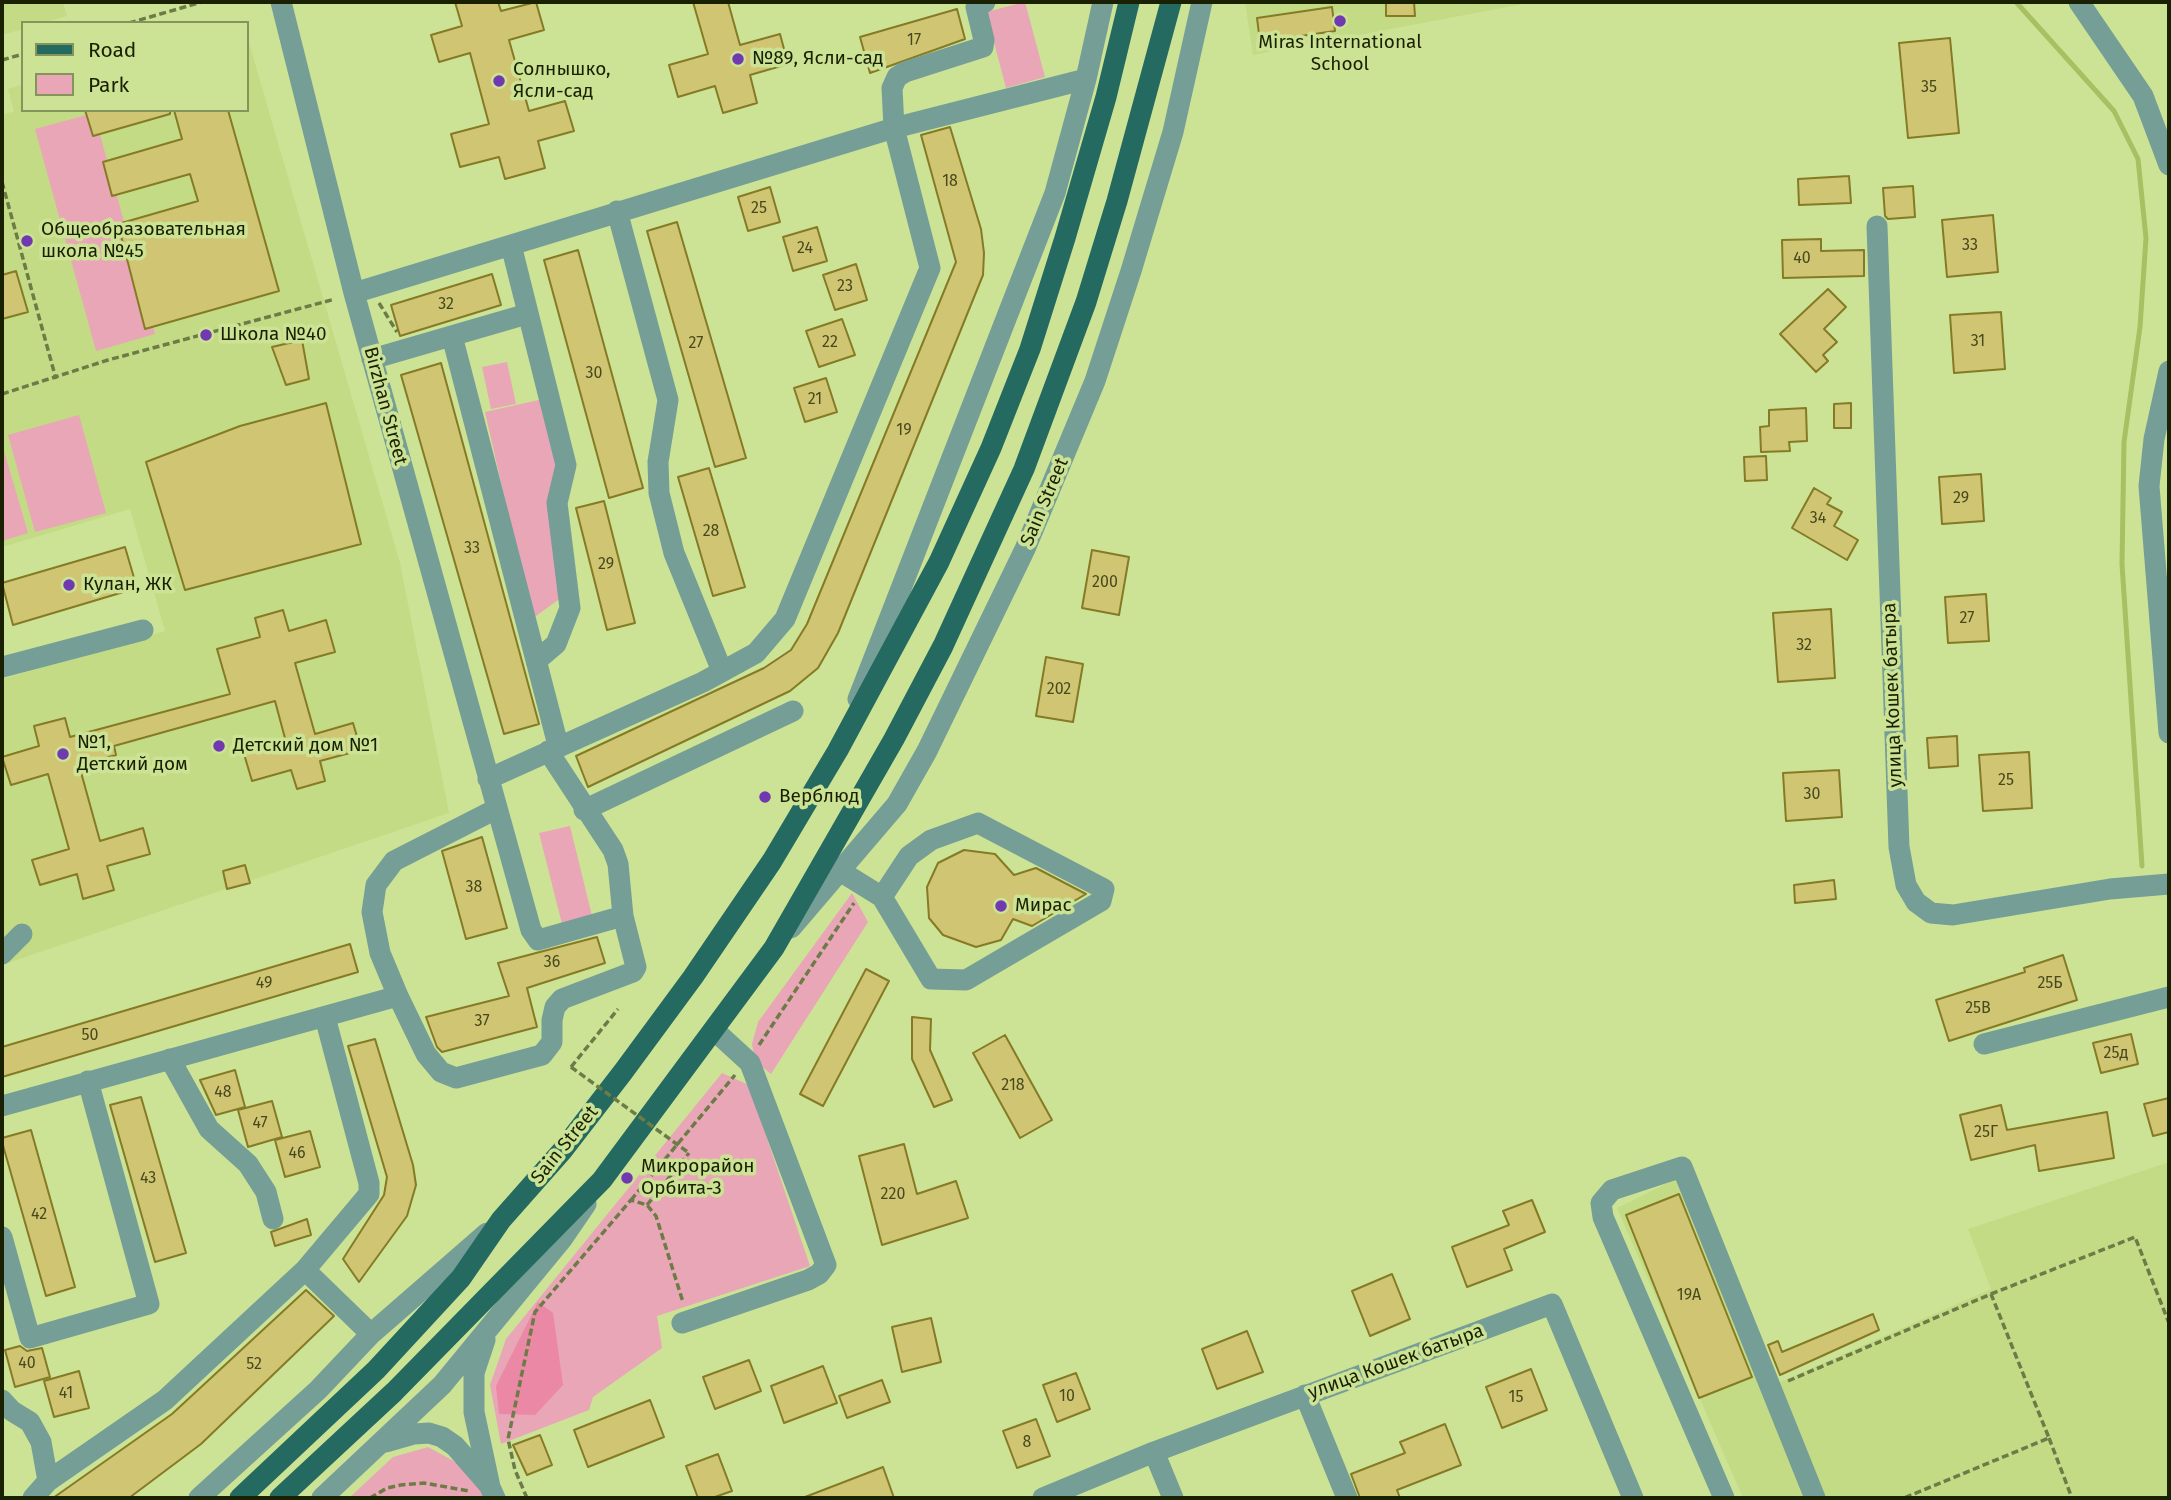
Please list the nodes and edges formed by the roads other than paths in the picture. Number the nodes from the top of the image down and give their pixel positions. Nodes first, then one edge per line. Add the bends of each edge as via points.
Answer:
1 (281, 2) edge
2 (985, 2) edge
3 (1102, 2) edge
4 (1129, 2) edge
5 (1171, 2) edge
6 (1202, 2) edge
7 (2079, 2) edge
8 (1086, 79) junction
9 (894, 128) junction
10 (2169, 165) edge
11 (617, 211) junction
12 (1877, 226) dead end
13 (511, 245) junction
14 (361, 291) junction
15 (527, 314) junction
16 (452, 336) junction
17 (372, 359) junction
18 (2169, 371) edge
19 (2163, 426) edge
20 (143, 630) dead end
21 (536, 661) junction
22 (2, 667) edge
23 (722, 671) junction
24 (793, 711) dead end
25 (2169, 733) edge
26 (553, 748) junction
27 (838, 750) junction
28 (488, 779) junction
29 (496, 809) junction
30 (584, 810) junction
31 (840, 871) junction
32 (2169, 884) edge
33 (882, 897) junction
34 (623, 916) junction
35 (22, 934) dead end
36 (774, 948) junction
37 (2, 954) edge
38 (398, 996) junction
39 (2169, 997) edge
40 (325, 1017) junction
41 (715, 1031) junction
42 (1983, 1044) dead end
43 (170, 1059) junction
44 (88, 1081) junction
45 (2, 1106) edge
46 (601, 1180) junction
47 (273, 1219) dead end
48 (501, 1220) junction
49 (2, 1237) edge
50 (305, 1270) junction
51 (685, 1322) road end
52 (490, 1325) junction
53 (371, 1334) junction
54 (1305, 1395) junction
55 (2, 1400) edge
56 (383, 1443) junction
57 (1154, 1451) junction
58 (48, 1481) junction
59 (488, 1494) edge
60 (33, 1498) edge
61 (199, 1498) edge
62 (240, 1498) edge
63 (280, 1498) edge
64 (322, 1498) edge
65 (1044, 1498) edge
66 (1173, 1498) edge
67 (1347, 1498) edge
68 (1633, 1498) edge
69 (1724, 1498) edge
70 (1815, 1498) edge

1 - 14 street, Birzhan Street
2 - 9 street via 976,7 983,47 897,77 892,88
3 - 8 street, Sain Street
4 - 27 main road, Sain Street via 1106,97 1030,349 939,562
5 - 36 main road, Sain Street via 1086,302 1024,469 943,646
6 - 31 street, Sain Street via 1172,132 1095,381 1025,549 926,751 897,804
7 - 10 street via 2143,96
8 - 9 street
8 - 27 street, Sain Street via 1055,193
9 - 11 street
9 - 23 street via 930,268 785,620 756,653
11 - 13 street
11 - 23 street via 668,400 658,462 659,493 674,553
12 - 32 street, улица Кошек батыра via 1899,847 1906,885 1916,902 1931,913 1953,915
13 - 14 street
13 - 15 street
14 - 17 street, Birzhan Street
15 - 16 street
15 - 21 street via 566,465 557,503 570,608 556,644
16 - 17 street
16 - 21 street
17 - 28 street, Birzhan Street
18 - 19 street
19 - 25 street via 2149,486
20 - 22 street
21 - 26 street
23 - 26 street
24 - 30 street
26 - 28 street
26 - 30 street
27 - 48 main road, Sain Street via 763,876 694,977 562,1151
28 - 29 street, Birzhan Street
29 - 34 street, Birzhan Street via 526,916 538,940
29 - 38 street via 394,861 376,885 372,912 380,953
30 - 34 street via 613,850
31 - 33 street
31 - 36 street, Sain Street
33 - 33 street via 931,979 966,980 1101,901 1104,889 978,823 931,839 909,856
34 - 38 street via 636,967 562,999 555,1007 552,1042 542,1055 456,1078 442,1072 426,1054
35 - 37 street
36 - 41 main road, Sain Street
38 - 40 street
39 - 42 street
40 - 43 street
40 - 50 street via 369,1194
41 - 46 main road, Sain Street
41 - 51 street via 750,1063 826,1265 808,1280
43 - 44 street
43 - 47 street via 209,1129 248,1164 266,1192
44 - 45 street
44 - 49 street via 149,1304 30,1338
46 - 52 street via 562,1239
46 - 63 main road, Sain Street via 394,1392
48 - 53 street
48 - 62 main road, Sain Street via 461,1278 400,1346
50 - 53 street
50 - 58 street via 165,1400
52 - 56 street via 442,1385
52 - 59 street via 474,1373 474,1412
53 - 61 street via 318,1390
54 - 57 street, улица Кошек батыра
54 - 67 street
54 - 68 street, улица Кошек батыра via 1552,1304
55 - 58 street via 30,1422 41,1442
56 - 59 street via 414,1434 442,1437 454,1446
56 - 64 street
57 - 65 street, улица Кошек батыра
57 - 66 street
58 - 60 street
69 - 70 street via 1603,1217 1601,1203 1612,1190 1682,1167

